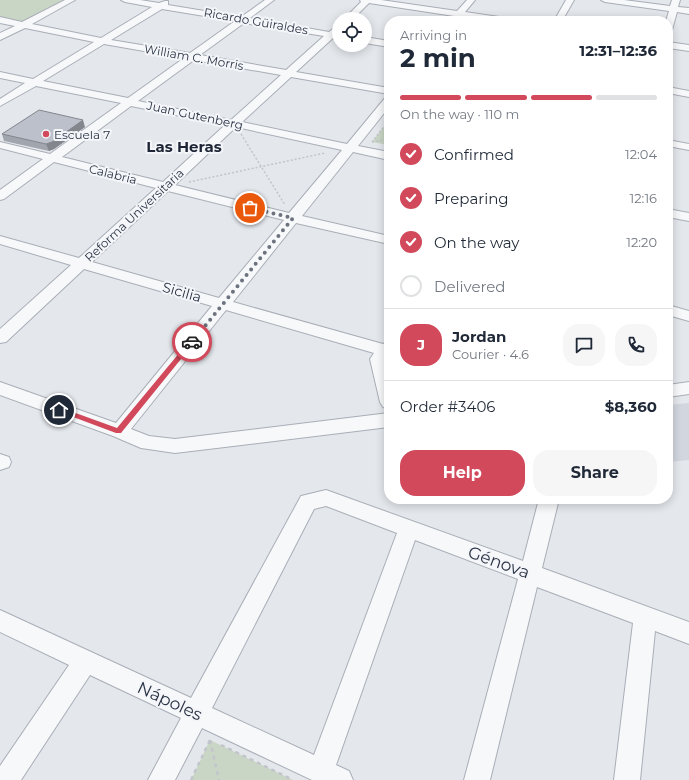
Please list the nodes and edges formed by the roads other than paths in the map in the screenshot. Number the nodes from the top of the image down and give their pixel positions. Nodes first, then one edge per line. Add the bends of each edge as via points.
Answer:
1 (71, 0) edge
2 (125, 0) edge
3 (170, 0) edge
4 (270, 0) edge
5 (364, 0) edge
6 (368, 0) edge
7 (471, 0) edge
8 (570, 0) edge
9 (605, 0) edge
10 (676, 0) edge
11 (161, 6) junction
12 (673, 9) junction
13 (689, 11) edge
14 (355, 12) edge
15 (447, 16) edge
16 (459, 16) edge
17 (561, 16) edge
18 (671, 16) edge
19 (245, 19) junction
20 (0, 20) edge
21 (24, 25) junction
22 (332, 31) edge
23 (332, 35) edge
24 (0, 37) edge
25 (103, 41) junction
26 (372, 41) edge
27 (384, 43) edge
28 (673, 46) edge
29 (689, 48) edge
30 (194, 57) junction
31 (289, 73) junction
32 (0, 74) edge
33 (34, 82) junction
34 (384, 90) edge
35 (673, 91) edge
36 (689, 94) edge
37 (130, 101) junction
38 (0, 103) edge
39 (384, 106) edge
40 (234, 123) junction
41 (673, 144) edge
42 (0, 145) edge
43 (689, 147) edge
44 (350, 148) junction
45 (384, 155) edge
46 (52, 158) junction
47 (165, 186) junction
48 (0, 196) edge
49 (673, 214) edge
50 (293, 218) junction
51 (689, 218) edge
52 (384, 239) edge
53 (0, 240) edge
54 (81, 263) junction
55 (222, 304) junction
56 (673, 311) edge
57 (689, 316) edge
58 (0, 338) edge
59 (384, 348) edge
60 (384, 353) edge
61 (384, 382) edge
62 (0, 388) edge
63 (689, 388) edge
64 (673, 390) edge
65 (384, 421) edge
66 (118, 431) junction
67 (548, 504) edge
68 (409, 529) junction
69 (530, 574) junction
70 (645, 617) junction
71 (0, 621) edge
72 (689, 633) edge
73 (85, 661) junction
74 (196, 713) junction
75 (330, 776) edge
76 (6, 780) edge
77 (161, 780) edge
78 (477, 780) edge
79 (627, 780) edge

1 - 21 street
2 - 11 street, Ricardo Güiraldes
3 - 11 street
4 - 19 street
5 - 6 street
6 - 14 street
6 - 15 street
7 - 16 street
8 - 17 street
9 - 12 street
10 - 12 street
11 - 19 street, Ricardo Güiraldes
11 - 25 street
12 - 13 street
12 - 18 street
19 - 22 street, Ricardo Güiraldes
19 - 30 street
20 - 21 street, William C. Morris
21 - 24 street
21 - 25 street, William C. Morris
23 - 31 street, Reforma Universitaria
25 - 30 street, William C. Morris
25 - 33 street
26 - 27 street
28 - 29 street
30 - 31 street, William C. Morris
30 - 37 street
31 - 34 street, William C. Morris
31 - 40 street, Reforma Universitaria
32 - 33 street, Juan Gutenberg
33 - 37 street, Juan Gutenberg
33 - 38 street
35 - 36 street
37 - 40 street, Juan Gutenberg
37 - 46 street
39 - 44 street
40 - 44 street, Juan Gutenberg
40 - 47 street, Reforma Universitaria
41 - 43 street
42 - 46 street, Calabria
44 - 45 street, Juan Gutenberg
44 - 50 street
46 - 47 street, Calabria
46 - 48 street
47 - 50 street, Calabria
47 - 54 street, Reforma Universitaria
49 - 51 street
50 - 52 street, Calabria
50 - 55 street
53 - 54 street, Sicilia
54 - 55 street, Sicilia
54 - 58 street, Reforma Universitaria
55 - 59 street, Sicilia
55 - 66 street
56 - 57 street
60 - 61 street via 378,359
62 - 66 street
63 - 64 street
65 - 66 street via 175,446 148,443
67 - 69 street
68 - 69 street, Génova
68 - 74 street, Génova via 326,498 308,502
68 - 75 street
69 - 70 street, Génova
69 - 78 street
70 - 72 street, Génova
70 - 79 street
71 - 73 street, Nápoles
73 - 74 street, Nápoles
73 - 76 street
74 - 75 street, Nápoles
74 - 77 street

